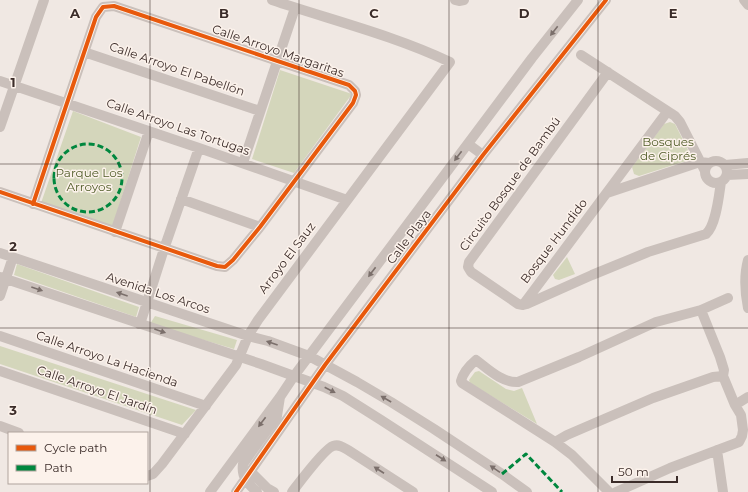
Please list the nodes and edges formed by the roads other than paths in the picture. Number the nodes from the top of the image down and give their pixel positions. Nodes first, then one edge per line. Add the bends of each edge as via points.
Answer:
1 (44, 0) edge
2 (272, 0) edge
3 (454, 0) edge
4 (464, 0) edge
5 (578, 0) edge
6 (606, 0) edge
7 (744, 0) edge
8 (748, 5) edge
9 (295, 8) junction
10 (84, 52) junction
11 (581, 55) dead end
12 (277, 61) junction
13 (608, 72) junction
14 (0, 81) edge
15 (14, 86) junction
16 (67, 103) junction
17 (260, 111) junction
18 (667, 112) junction
19 (0, 127) edge
20 (149, 132) junction
21 (468, 144) junction
22 (199, 148) junction
23 (483, 155) junction
24 (243, 163) junction
25 (748, 163) edge
26 (705, 165) junction
27 (748, 174) edge
28 (721, 176) junction
29 (293, 181) junction
30 (0, 192) edge
31 (607, 193) junction
32 (181, 199) junction
33 (348, 200) junction
34 (33, 204) junction
35 (260, 227) junction
36 (115, 232) junction
37 (164, 249) junction
38 (0, 253) edge
39 (13, 258) junction
40 (748, 260) edge
41 (3, 278) edge
42 (0, 296) edge
43 (728, 298) dead end
44 (146, 303) junction
45 (523, 305) junction
46 (748, 308) edge
47 (701, 310) junction
48 (139, 324) junction
49 (0, 336) edge
50 (248, 336) junction
51 (309, 356) junction
52 (240, 358) junction
53 (325, 365) junction
54 (0, 371) edge
55 (294, 376) junction
56 (724, 376) junction
57 (314, 383) junction
58 (748, 396) edge
59 (280, 397) junction
60 (735, 405) junction
61 (206, 406) junction
62 (744, 413) edge
63 (0, 426) edge
64 (16, 432) edge
65 (185, 434) junction
66 (555, 442) junction
67 (717, 450) junction
68 (150, 475) edge
69 (248, 476) junction
70 (295, 491) edge
71 (210, 492) edge
72 (236, 492) edge
73 (257, 492) edge
74 (274, 492) edge
75 (412, 492) edge
76 (492, 492) edge
77 (527, 492) edge
78 (609, 492) edge
79 (616, 492) edge
80 (723, 492) edge

1 - 15 street
2 - 9 street
3 - 4 street
5 -> 21 street, Calle Playa
6 - 23 street, Calle Playa
7 - 8 street
9 - 12 street
9 - 33 street, Arroyo El Sauz via 372,32 450,62
10 - 12 street, Calle Arroyo Margaritas via 98,13 103,7 110,6
10 - 16 street, Calle Arroyo Margaritas
10 - 17 street, Calle Arroyo El Pabellón
11 - 13 street
12 - 17 street
12 - 29 street, Calle Arroyo Margaritas via 349,85 356,94 353,103
13 - 18 street
13 - 45 street, Circuito Bosque de Bambú via 468,267 471,272
14 - 15 street, Calle Arroyo Las Tortugas
15 - 16 street, Calle Arroyo Las Tortugas
15 - 19 street
16 - 20 street, Calle Arroyo Las Tortugas
16 - 34 street, Calle Arroyo Margaritas
17 - 24 street
18 - 26 street via 680,122
18 - 31 street, Bosque Hundido
20 - 22 street, Calle Arroyo Las Tortugas
20 - 36 street
21 - 23 street
21 -> 51 street, Calle Playa
22 - 24 street, Calle Arroyo Las Tortugas
22 - 32 street
23 - 53 street, Calle Playa
24 - 29 street, Calle Arroyo Las Tortugas
25 - 28 street
26 - 28 street via 715,161
26 - 28 street via 706,178
26 - 31 street
27 - 28 street
28 - 45 street via 716,189 718,197 710,230 706,234 648,252
29 - 33 street, Calle Arroyo Las Tortugas
29 - 35 street, Calle Arroyo Margaritas
30 - 34 street, Calle Arroyo Margaritas
31 - 45 street, Bosque Hundido
32 - 35 street
32 - 37 street
33 - 50 street, Arroyo El Sauz
34 - 36 street, Calle Arroyo Margaritas
35 - 37 street, Calle Arroyo Margaritas via 225,267
36 - 37 street, Calle Arroyo Margaritas
37 - 44 street
38 - 39 street, Avenida Los Arcos
39 - 41 street
44 -> 39 street, Avenida Los Arcos
40 - 46 street
41 - 42 street
41 -> 48 street
43 - 47 street
44 - 48 street
44 - 50 street, Avenida Los Arcos
47 - 56 street via 720,357
47 - 66 street via 656,322 518,382 510,383 502,379 476,360 471,364 460,381 462,383
48 -> 52 street
49 - 61 street, Calle Arroyo La Hacienda
51 -> 50 street, Avenida Los Arcos
50 - 52 street, Arroyo El Sauz
51 - 53 street, Avenida Los Arcos
51 - 55 street, Calle Playa
52 - 55 street
52 - 61 street, Arroyo El Sauz
53 - 57 street, Calle Playa
77 -> 53 street, Avenida Los Arcos via 391,402
54 - 65 street, Calle Arroyo El Jardín
55 - 57 street
55 - 59 street, Calle Playa
56 - 60 street
56 - 66 street via 714,377 653,398
57 - 69 street, Calle Playa
57 -> 76 street via 343,396
58 - 60 street
59 - 69 street via 277,416 243,464 242,469
59 -> 71 street, Calle Playa
60 - 62 street
61 - 65 street, Arroyo El Sauz
62 - 67 street via 739,442
63 - 64 street
65 - 68 street, Arroyo El Sauz
66 - 78 street via 572,455
67 - 79 street
67 - 80 street
69 - 72 street, Calle Playa
69 - 73 street
69 - 74 street
75 -> 70 street via 348,450 336,445 323,454

